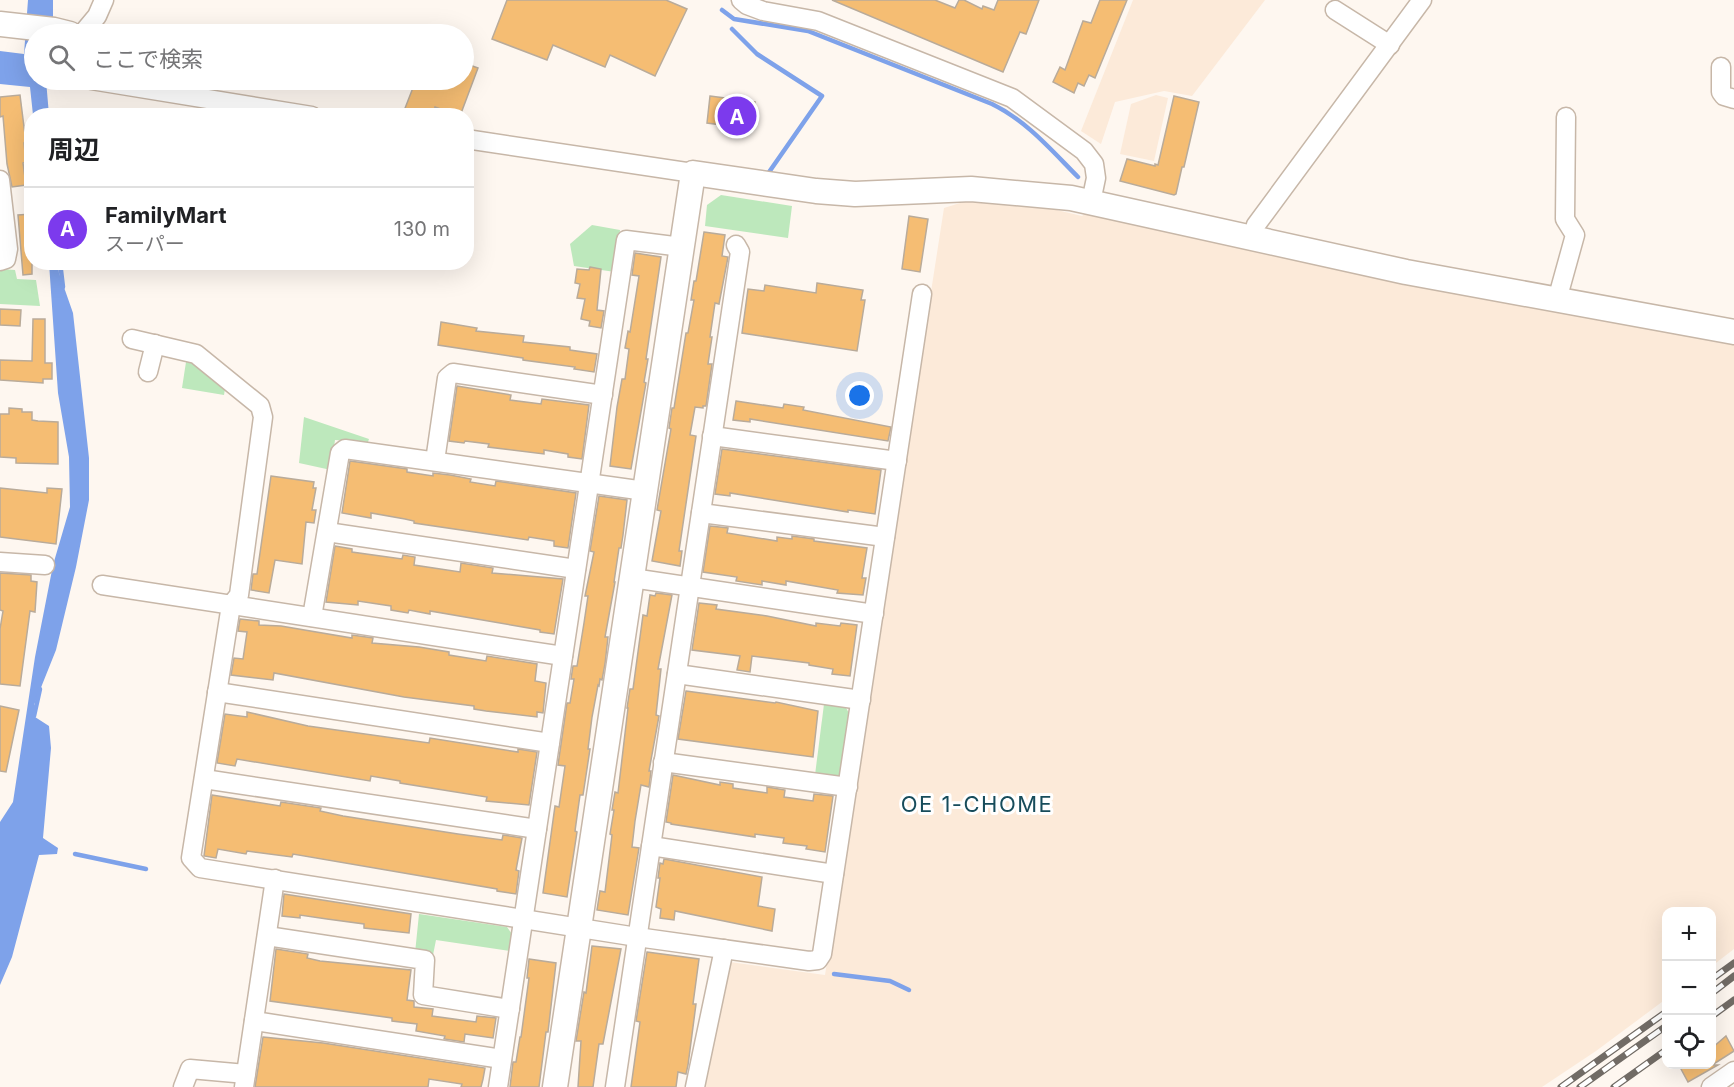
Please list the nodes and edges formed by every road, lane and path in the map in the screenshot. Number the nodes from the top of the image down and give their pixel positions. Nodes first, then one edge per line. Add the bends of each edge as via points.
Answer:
1 (104, 0) edge
2 (741, 0) edge
3 (1422, 0) edge
4 (1335, 10) dead end
5 (90, 24) edge
6 (1390, 45) junction
7 (1721, 67) dead end
8 (152, 90) edge
9 (1734, 99) edge
10 (263, 108) edge
11 (1566, 117) dead end
12 (474, 140) edge
13 (693, 174) junction
14 (0, 180) edge
15 (1092, 202) junction
16 (1252, 239) junction
17 (736, 245) dead end
18 (682, 247) junction
19 (0, 261) edge
20 (922, 294) dead end
21 (1557, 300) junction
22 (1734, 332) edge
23 (132, 339) dead end
24 (155, 344) junction
25 (148, 372) dead end
26 (603, 395) junction
27 (712, 436) junction
28 (435, 461) junction
29 (897, 461) junction
30 (590, 482) junction
31 (645, 491) junction
32 (701, 513) junction
33 (327, 532) junction
34 (885, 537) junction
35 (0, 562) edge
36 (45, 565) dead end
37 (576, 569) junction
38 (632, 578) junction
39 (102, 585) dead end
40 (690, 588) junction
41 (231, 605) junction
42 (874, 614) junction
43 (312, 618) junction
44 (563, 656) junction
45 (677, 674) junction
46 (217, 692) junction
47 (861, 700) junction
48 (550, 743) junction
49 (663, 762) junction
50 (204, 779) junction
51 (848, 787) junction
52 (537, 829) junction
53 (651, 846) junction
54 (834, 874) junction
55 (275, 879) junction
56 (524, 918) junction
57 (579, 927) junction
58 (267, 936) junction
59 (637, 937) junction
60 (724, 949) junction
61 (510, 1009) junction
62 (254, 1021) junction
63 (502, 1059) junction
64 (1734, 1071) edge
65 (245, 1081) edge
66 (183, 1087) edge
67 (498, 1087) edge
68 (555, 1087) edge
69 (615, 1087) edge
70 (695, 1087) edge
71 (1711, 1087) edge

1 - 5 street
2 - 15 street via 763,11 818,21 1012,98 1084,151 1094,164
3 - 6 street
4 - 6 street
6 - 16 street via 1256,225
7 - 9 street via 1721,92
8 - 10 street
11 - 21 street via 1565,219 1575,235
12 - 13 street
13 - 15 street via 855,194 971,189
13 - 18 street
14 - 19 street via 8,249 6,259
15 - 16 street
16 - 21 street
17 - 27 street via 740,252
18 - 26 street via 626,240
18 - 31 street
20 - 29 street
21 - 22 street
23 - 24 street
24 - 25 street
24 - 41 street via 196,354 261,406 263,417 239,595
26 - 28 street via 453,373 447,378
26 - 30 street
27 - 29 street
27 - 32 street
28 - 30 street
28 - 33 street via 345,449 340,453
29 - 34 street
30 - 31 street
30 - 37 street
31 - 38 street
32 - 34 street
32 - 40 street
33 - 37 street
33 - 43 street
34 - 42 street
35 - 36 street
37 - 44 street
38 - 40 street
38 - 57 street
39 - 41 street
40 - 42 street
40 - 45 street
41 - 43 street
41 - 46 street
42 - 47 street
43 - 44 street
44 - 48 street
45 - 47 street
45 - 49 street
46 - 48 street
46 - 50 street
47 - 51 street
48 - 52 street
49 - 51 street
49 - 53 street
50 - 52 street
50 - 55 street via 191,858 200,868
51 - 54 street
52 - 56 street
53 - 54 street
53 - 59 street
54 - 60 street via 818,960
55 - 56 street
55 - 58 street
56 - 57 street
56 - 61 street
57 - 59 street
57 - 68 street
58 - 61 street via 425,960 423,995
58 - 62 street
59 - 60 street
59 - 69 street
60 - 70 street
61 - 63 street
62 - 63 street
62 - 65 street
63 - 67 street
64 - 71 street
65 - 66 street via 190,1069

